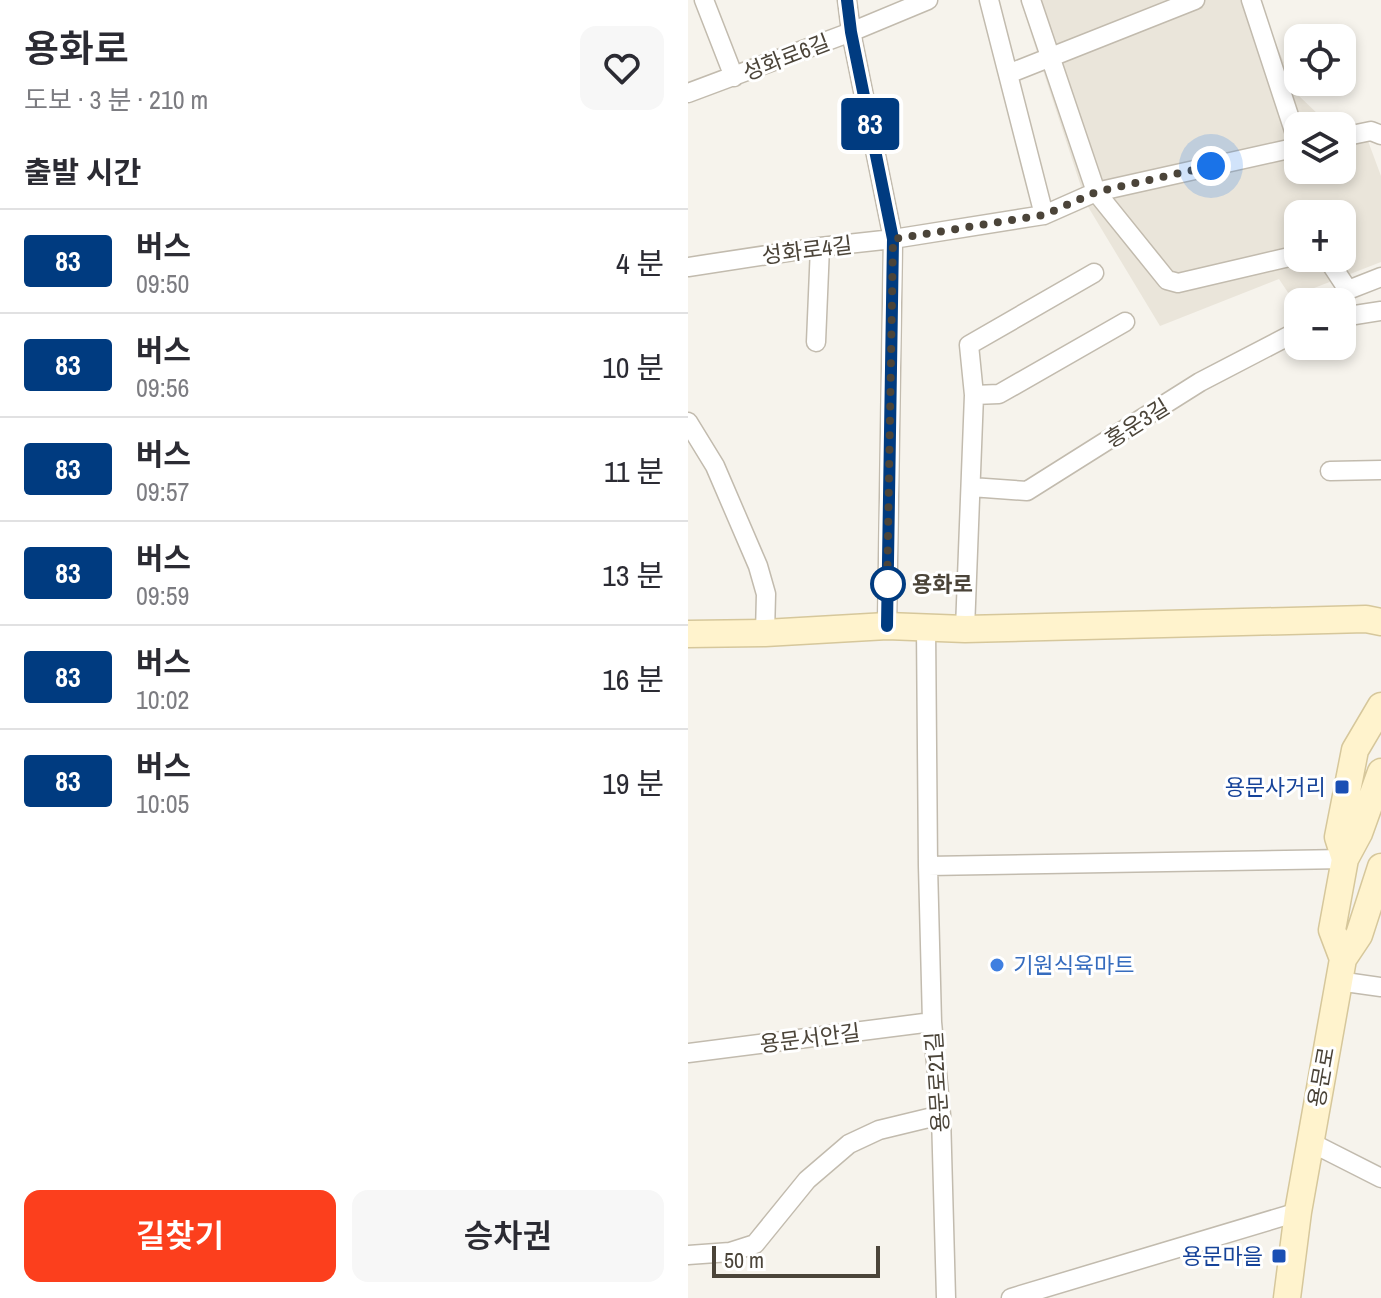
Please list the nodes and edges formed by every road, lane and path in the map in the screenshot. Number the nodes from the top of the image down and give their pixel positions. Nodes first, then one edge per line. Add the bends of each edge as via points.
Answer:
1 (704, 0) edge
2 (847, 0) edge
3 (928, 0) edge
4 (989, 0) edge
5 (1031, 0) edge
6 (1195, 0) edge
7 (1251, 0) edge
8 (851, 32) junction
9 (1050, 56) junction
10 (1008, 74) junction
11 (734, 77) junction
12 (688, 93) edge
13 (1287, 112) edge
14 (1378, 131) edge
15 (1356, 135) edge
16 (1284, 148) edge
17 (1096, 192) junction
18 (1044, 215) junction
19 (893, 239) junction
20 (820, 247) junction
21 (1284, 258) edge
22 (688, 267) edge
23 (1336, 272) edge
24 (1094, 273) dead end
25 (1381, 277) edge
26 (1381, 311) edge
27 (1356, 315) edge
28 (1125, 322) dead end
29 (1284, 338) edge
30 (816, 342) dead end
31 (974, 395) junction
32 (688, 422) edge
33 (1381, 470) edge
34 (1330, 471) dead end
35 (971, 487) junction
36 (1381, 622) edge
37 (887, 626) junction
38 (926, 627) junction
39 (965, 629) junction
40 (765, 633) junction
41 (688, 634) edge
42 (1381, 706) edge
43 (1381, 772) edge
44 (1381, 841) edge
45 (1345, 859) junction
46 (928, 866) junction
47 (1378, 873) edge
48 (1340, 970) junction
49 (1381, 987) edge
50 (932, 1022) junction
51 (688, 1053) edge
52 (941, 1115) junction
53 (1310, 1142) junction
54 (1381, 1178) edge
55 (1298, 1212) junction
56 (688, 1255) edge
57 (946, 1298) edge
58 (1011, 1298) edge
59 (1287, 1298) edge

1 - 11 street
2 - 8 street
3 - 8 street, 성화로6길
4 - 10 street
5 - 9 street
6 - 9 street
7 - 13 street
8 - 11 street, 성화로6길
8 - 19 street
9 - 10 street
9 - 17 street
10 - 18 street
11 - 12 street, 성화로6길
14 - 15 street
16 - 17 street, 성화로4길
17 - 18 street, 성화로4길
17 - 21 street via 1167,280 1178,283
18 - 19 street, 성화로4길
19 - 20 street, 성화로4길
19 - 37 street
20 - 22 street, 성화로4길
20 - 30 street
23 - 25 street via 1348,290
24 - 31 street via 969,345
26 - 27 street
28 - 31 street via 999,394
29 - 35 street, 홍운3길 via 1200,382 1027,491
31 - 35 street
32 - 40 street via 715,466 758,566 766,594
33 - 34 street
35 - 39 street
36 - 39 main road
37 - 38 main road
37 - 40 main road
38 - 39 main road
38 - 46 street, 용문로21길
40 - 41 main road
42 - 45 main road, 용문로 via 1355,750 1338,837
43 - 45 main road, 용문로
44 - 47 main road
45 - 46 street
45 - 48 main road, 용문로 via 1332,930
46 - 50 street, 용문로21길
47 - 48 main road via 1359,935
48 - 49 street
48 - 53 main road, 용문로
50 - 51 street, 용문서안길
50 - 52 street, 용문로21길
52 - 56 street via 879,1130 849,1144 807,1180 755,1244
52 - 57 street, 용문로21길
53 - 54 street
53 - 55 main road, 용문로
55 - 58 street
55 - 59 main road, 용문로

